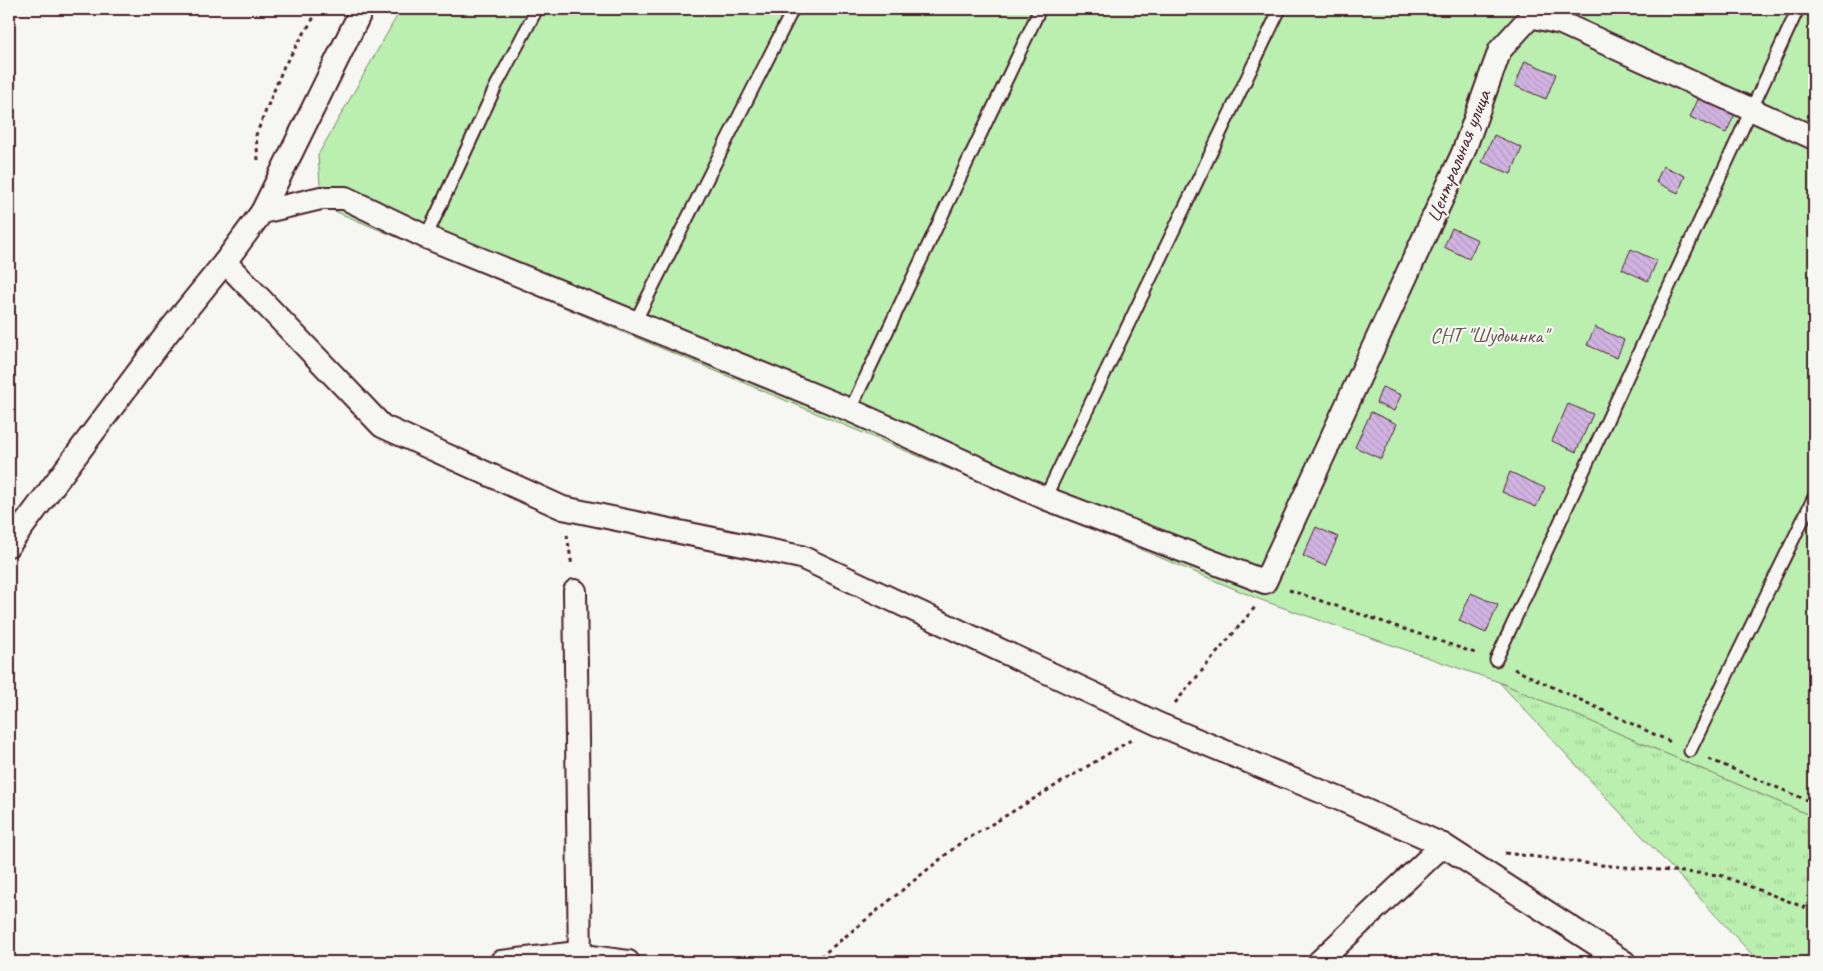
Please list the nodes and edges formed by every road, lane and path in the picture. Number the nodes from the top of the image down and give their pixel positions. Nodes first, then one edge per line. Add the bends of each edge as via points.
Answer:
1 (319, 9) edge
2 (362, 9) edge
3 (538, 9) edge
4 (793, 9) edge
5 (1040, 9) edge
6 (1280, 9) edge
7 (1798, 9) edge
8 (1532, 13) edge
9 (1750, 110) junction
10 (1814, 138) edge
11 (258, 164) dead end
12 (262, 212) junction
13 (426, 237) junction
14 (225, 262) junction
15 (634, 324) junction
16 (850, 410) junction
17 (1814, 497) edge
18 (1045, 498) junction
19 (563, 508) junction
20 (9, 545) edge
21 (1265, 582) junction
22 (575, 591) joint
23 (1496, 660) junction
24 (1158, 724) junction
25 (1690, 751) junction
26 (1814, 803) edge
27 (1443, 845) junction
28 (1502, 852) dead end
29 (1814, 911) edge
30 (580, 959) edge
31 (501, 962) edge
32 (628, 962) edge
33 (814, 962) edge
34 (1318, 962) edge
35 (1624, 962) edge

1 - 11 path via 284,66 256,135
2 - 12 street
3 - 13 lane via 496,86
4 - 15 lane
5 - 16 lane
6 - 18 lane
7 - 9 lane
8 - 9 street, Центральная улица via 1561,23
8 - 21 street, Центральная улица via 1500,50 1463,153
9 - 10 street, Центральная улица
9 - 23 lane
12 - 13 street via 321,198 345,198
12 - 14 street
13 - 15 street
14 - 19 street via 382,426
14 - 20 street via 169,331
15 - 16 street
16 - 18 street
17 - 25 lane
18 - 21 street
19 - 22 path
19 - 24 street via 801,557
21 - 23 path
21 - 24 path via 1261,600
22 - 30 street
23 - 25 path
24 - 27 street
24 - 33 path via 959,844
25 - 26 path
27 - 34 street
27 - 35 street
28 - 29 path via 1600,865 1720,875
30 - 31 street via 569,954
30 - 32 street

